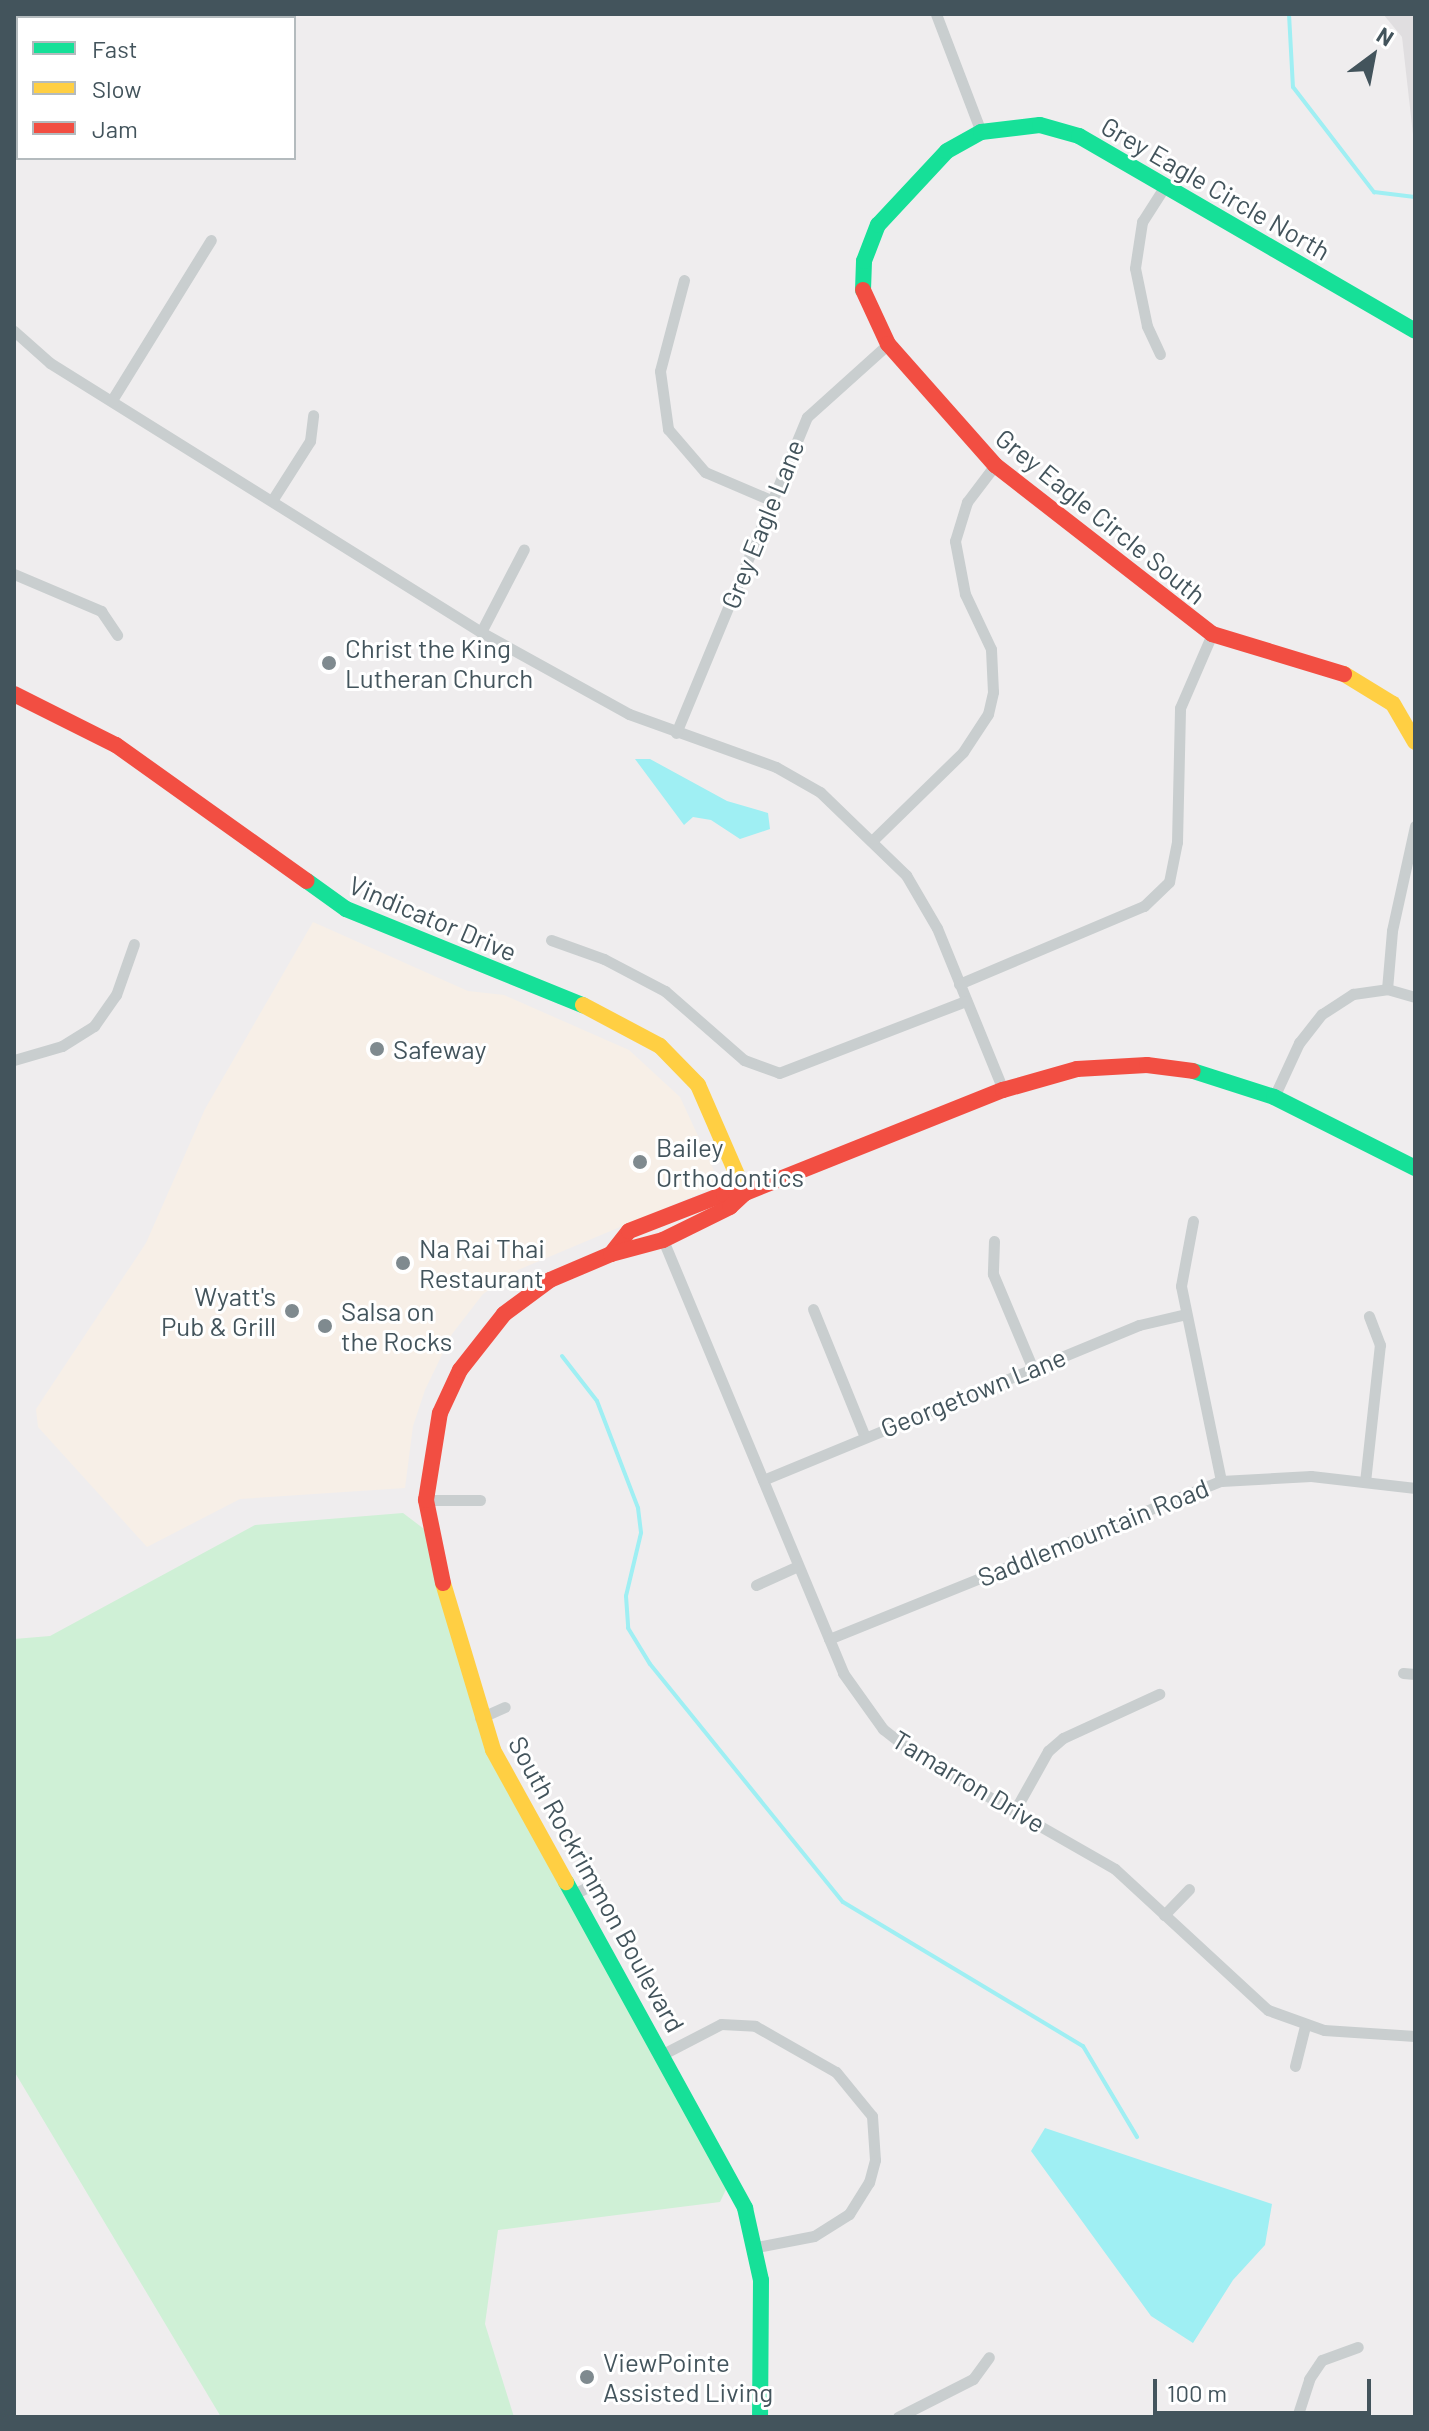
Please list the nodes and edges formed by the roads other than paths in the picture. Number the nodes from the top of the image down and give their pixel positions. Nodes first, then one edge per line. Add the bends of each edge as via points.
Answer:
1 (936, 14) edge
2 (981, 132) junction
3 (1165, 186) junction
4 (211, 240) dead end
5 (684, 280) dead end
6 (14, 331) edge
7 (1415, 331) edge
8 (888, 344) junction
9 (1160, 354) dead end
10 (112, 400) junction
11 (313, 415) dead end
12 (995, 465) junction
13 (273, 499) junction
14 (773, 501) junction
15 (524, 549) dead end
16 (14, 574) edge
17 (481, 632) junction
18 (1212, 634) junction
19 (117, 635) dead end
20 (14, 694) edge
21 (676, 733) junction
22 (1415, 742) edge
23 (1415, 826) edge
24 (874, 839) junction
25 (551, 940) dead end
26 (134, 944) dead end
27 (959, 984) junction
28 (1387, 989) junction
29 (1415, 997) edge
30 (966, 1001) junction
31 (14, 1060) edge
32 (1003, 1090) junction
33 (1274, 1097) junction
34 (1415, 1168) edge
35 (745, 1193) junction
36 (1193, 1221) dead end
37 (663, 1240) junction
38 (994, 1241) dead end
39 (611, 1254) junction
40 (813, 1309) dead end
41 (1186, 1314) junction
42 (1369, 1316) dead end
43 (1032, 1367) junction
44 (865, 1437) junction
45 (763, 1480) junction
46 (1221, 1481) junction
47 (1365, 1482) junction
48 (1415, 1488) edge
49 (426, 1500) junction
50 (480, 1500) dead end
51 (798, 1566) junction
52 (756, 1585) dead end
53 (829, 1639) junction
54 (1159, 1694) dead end
55 (505, 1707) dead end
56 (480, 1718) junction
57 (1015, 1810) junction
58 (596, 1883) dead end
59 (1189, 1889) dead end
60 (572, 1895) junction
61 (1164, 1915) junction
62 (1305, 2026) junction
63 (1415, 2036) edge
64 (663, 2054) junction
65 (1295, 2066) dead end
66 (885, 2111) dead end
67 (872, 2116) junction
68 (757, 2247) junction
69 (1358, 2347) dead end
70 (989, 2357) dead end
71 (760, 2417) edge
72 (898, 2417) edge
73 (1297, 2417) edge

1 - 2 street
2 - 3 main road, Grey Eagle Circle North via 1023,124 1062,130
2 - 8 main road, Grey Eagle Circle South via 931,165 869,242 863,295
3 - 7 main road, Grey Eagle Circle North
3 - 9 street via 1142,222 1135,260 1147,326
4 - 10 street
5 - 14 street via 660,371 668,429 705,472
6 - 10 street via 50,363
8 - 12 main road, Grey Eagle Circle South
8 - 14 street, Grey Eagle Lane via 807,417
10 - 13 street
11 - 13 street via 310,441
12 - 18 main road, Grey Eagle Circle South
12 - 24 street via 967,502 955,541 965,594 991,649 988,714 963,752
13 - 17 street
14 - 21 street, Grey Eagle Lane
15 - 17 street
16 - 19 street via 101,611
17 - 21 street via 629,714
18 - 22 main road, Grey Eagle Circle South via 1356,677 1393,704
18 - 27 street via 1180,708 1177,842 1169,882 1144,906
20 - 35 main road, Vindicator Drive via 116,745 346,909 605,1014 660,1046 698,1085
21 - 24 street via 798,778
23 - 28 street via 1392,931
24 - 27 street via 906,875
25 - 30 street via 604,959 665,991 744,1060 779,1073
26 - 31 street via 116,995 94,1026 62,1046
27 - 30 street
28 - 29 street
28 - 33 street via 1353,994 1322,1014 1299,1043
30 - 32 street
32 - 33 main road, South Rockrimmon Boulevard via 1077,1069 1147,1065 1213,1074
32 - 35 main road, South Rockrimmon Boulevard
33 - 34 main road, South Rockrimmon Boulevard
35 - 37 main road, South Rockrimmon Boulevard via 716,1215
35 - 39 main road, South Rockrimmon Boulevard via 724,1194 629,1231
36 - 41 street via 1181,1266
37 - 39 main road, South Rockrimmon Boulevard
37 - 45 street, Tamarron Drive
38 - 43 street via 993,1274
39 - 49 main road, South Rockrimmon Boulevard via 526,1295 481,1339 440,1413
40 - 44 street
41 - 43 street, Georgetown Lane via 1139,1325
41 - 46 street
42 - 47 street via 1380,1345
43 - 44 street, Georgetown Lane
44 - 45 street, Georgetown Lane
45 - 51 street, Tamarron Drive
46 - 47 street, Saddlemountain Road via 1282,1475
46 - 53 street, Saddlemountain Road
47 - 48 street, Saddlemountain Road
49 - 50 street
49 - 56 main road, South Rockrimmon Boulevard via 439,1570
51 - 52 street
51 - 53 street, Tamarron Drive
53 - 57 street, Tamarron Drive via 853,1691 891,1736
54 - 57 street via 1063,1738 1048,1751
55 - 56 street
56 - 60 main road, South Rockrimmon Boulevard via 506,1779
57 - 61 street, Tamarron Drive via 1115,1869
58 - 60 street
59 - 61 street
60 - 64 main road, South Rockrimmon Boulevard
61 - 62 street, Tamarron Drive via 1254,2002
62 - 63 street, Tamarron Drive
62 - 65 street
64 - 67 street via 721,2024 755,2026 836,2072
64 - 68 main road, South Rockrimmon Boulevard via 732,2177
66 - 67 street
67 - 68 street via 875,2160 869,2182 849,2214 814,2236
68 - 71 main road, South Rockrimmon Boulevard
69 - 73 street via 1322,2360 1309,2379
70 - 72 street via 973,2379

